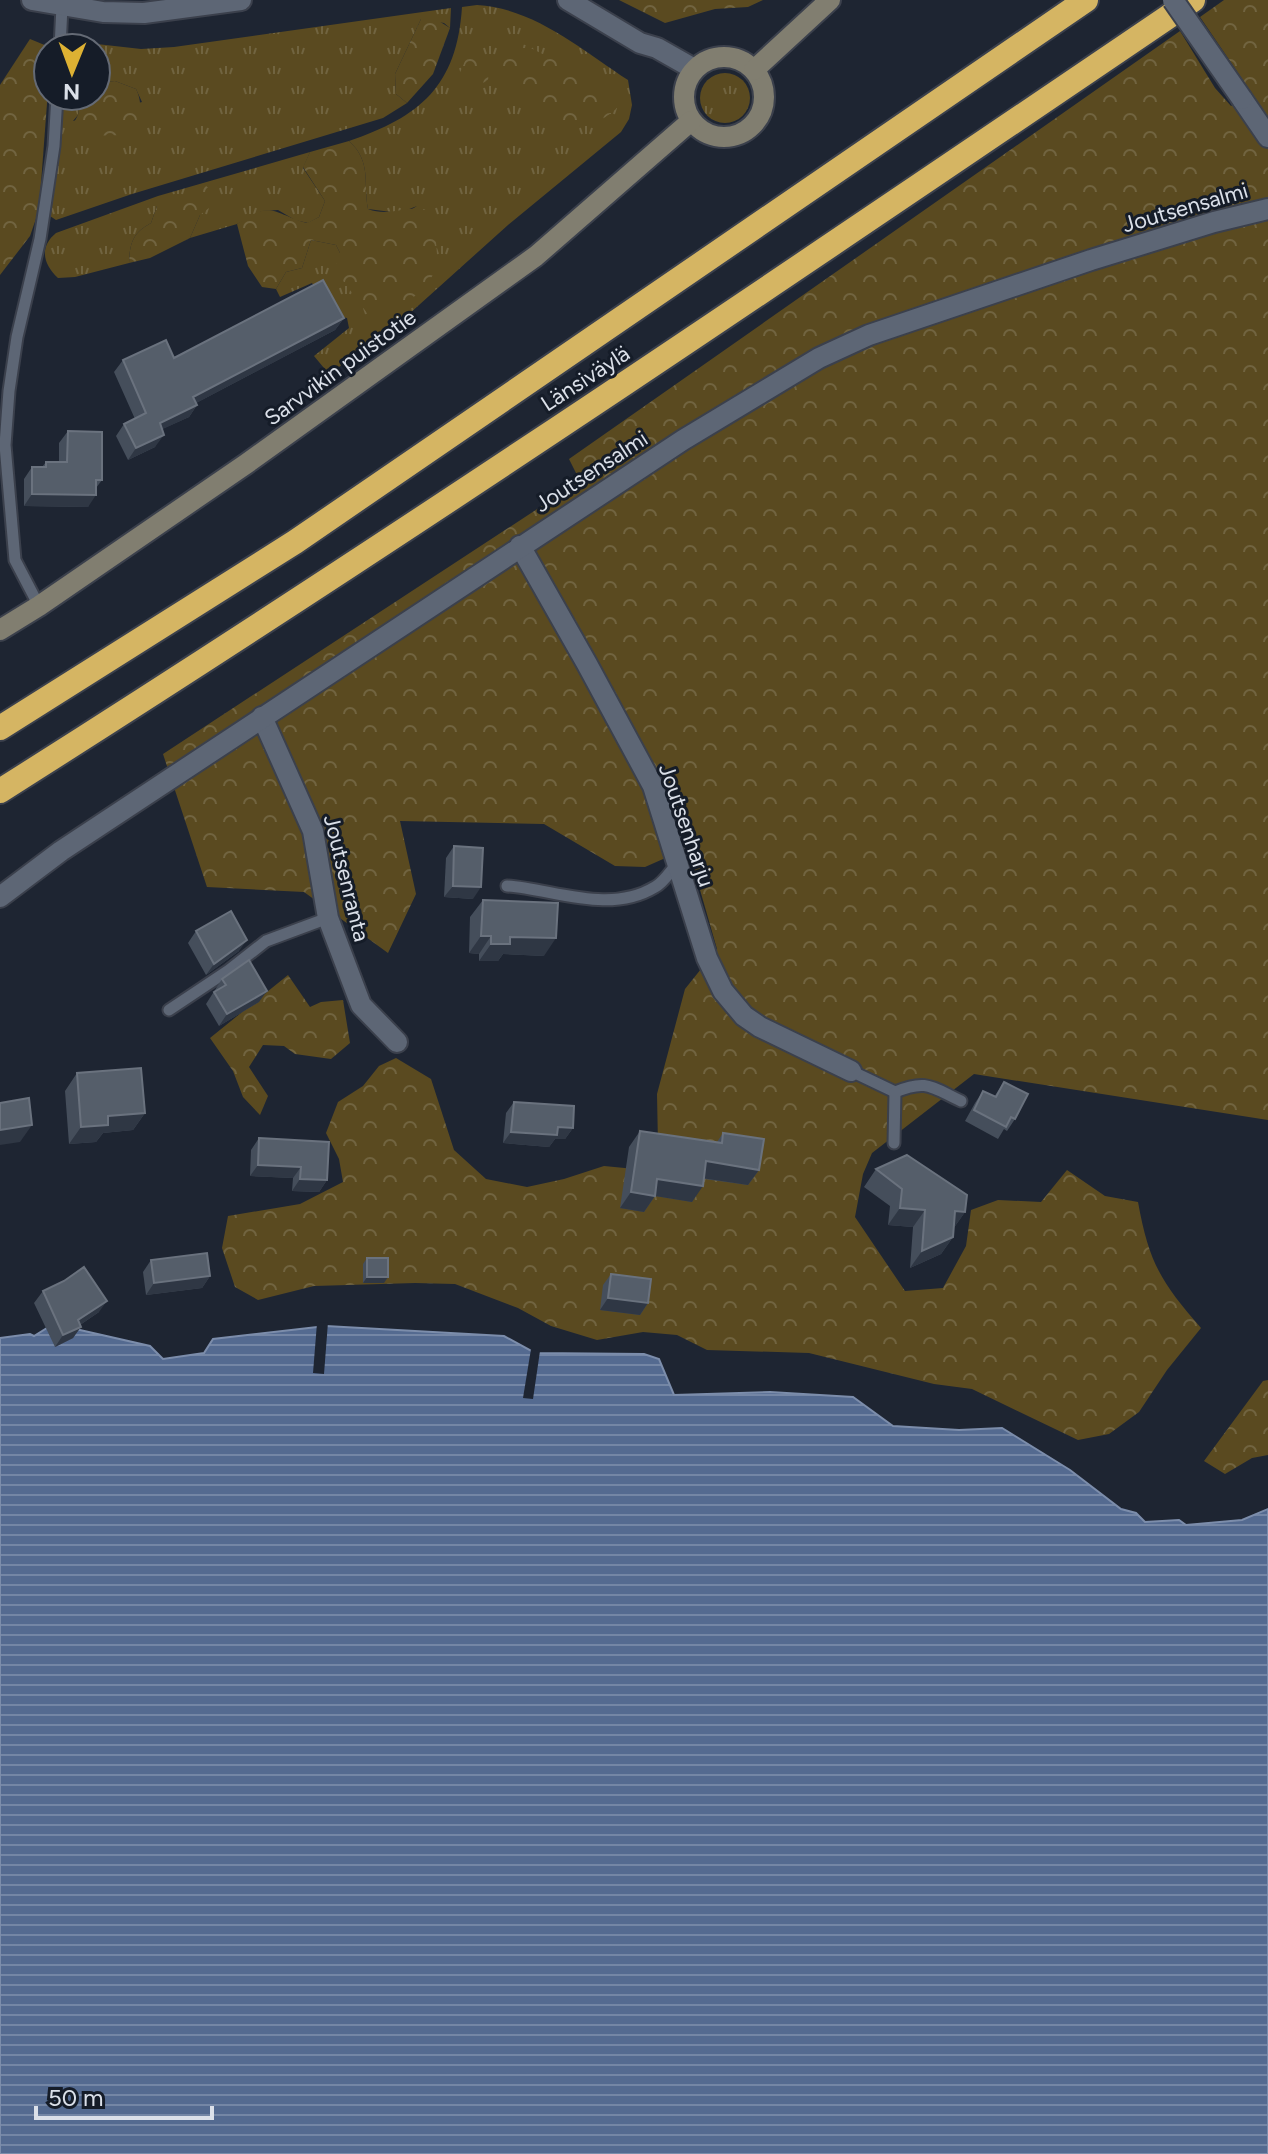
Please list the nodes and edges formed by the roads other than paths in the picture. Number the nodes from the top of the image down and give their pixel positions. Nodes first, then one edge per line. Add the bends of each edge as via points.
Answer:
1 (32, 0) edge
2 (241, 0) edge
3 (568, 0) edge
4 (830, 0) edge
5 (1086, 0) edge
6 (1173, 0) edge
7 (1193, 0) edge
8 (62, 3) edge
9 (61, 32) edge
10 (694, 69) junction
11 (754, 70) junction
12 (56, 112) edge
13 (691, 121) junction
14 (1268, 137) edge
15 (1268, 209) edge
16 (520, 546) junction
17 (39, 606) junction
18 (0, 630) edge
19 (262, 717) junction
20 (0, 728) edge
21 (0, 791) edge
22 (676, 865) junction
23 (507, 886) dead end
24 (0, 897) edge
25 (328, 918) junction
26 (169, 1010) dead end
27 (397, 1042) dead end
28 (851, 1071) joint
29 (895, 1092) junction
30 (961, 1101) dead end
31 (894, 1143) dead end

1 - 8 street
2 - 8 street via 144,13
3 - 10 street
4 - 11 main road
5 - 20 highway, Länsiväylä via 295,542
6 - 14 street, bridge
7 - 21 highway, Länsiväylä via 779,281
8 - 9 lane
10 - 11 main road via 725,57
10 - 13 main road via 684,90
11 - 13 main road via 764,99 749,128 718,137
12 - 17 lane via 45,208 17,337 5,445 15,560
13 - 17 main road, Sarvvikin puistotie via 536,256
15 - 16 street, Joutsensalmi via 1091,260 869,335 760,391
16 - 19 street, Joutsensalmi
16 - 22 street, Joutsenharju via 653,786
17 - 18 main road, Sarvvikin puistotie
19 - 24 street, Joutsensalmi
19 - 25 street, Joutsenranta via 313,831
22 - 23 lane via 655,887 600,901
22 - 28 street, Joutsenharju via 707,958 730,1000 760,1027
25 - 26 lane via 266,941
25 - 27 street, Joutsenranta via 361,1005
28 - 29 lane
29 - 30 lane via 929,1085
29 - 31 lane

